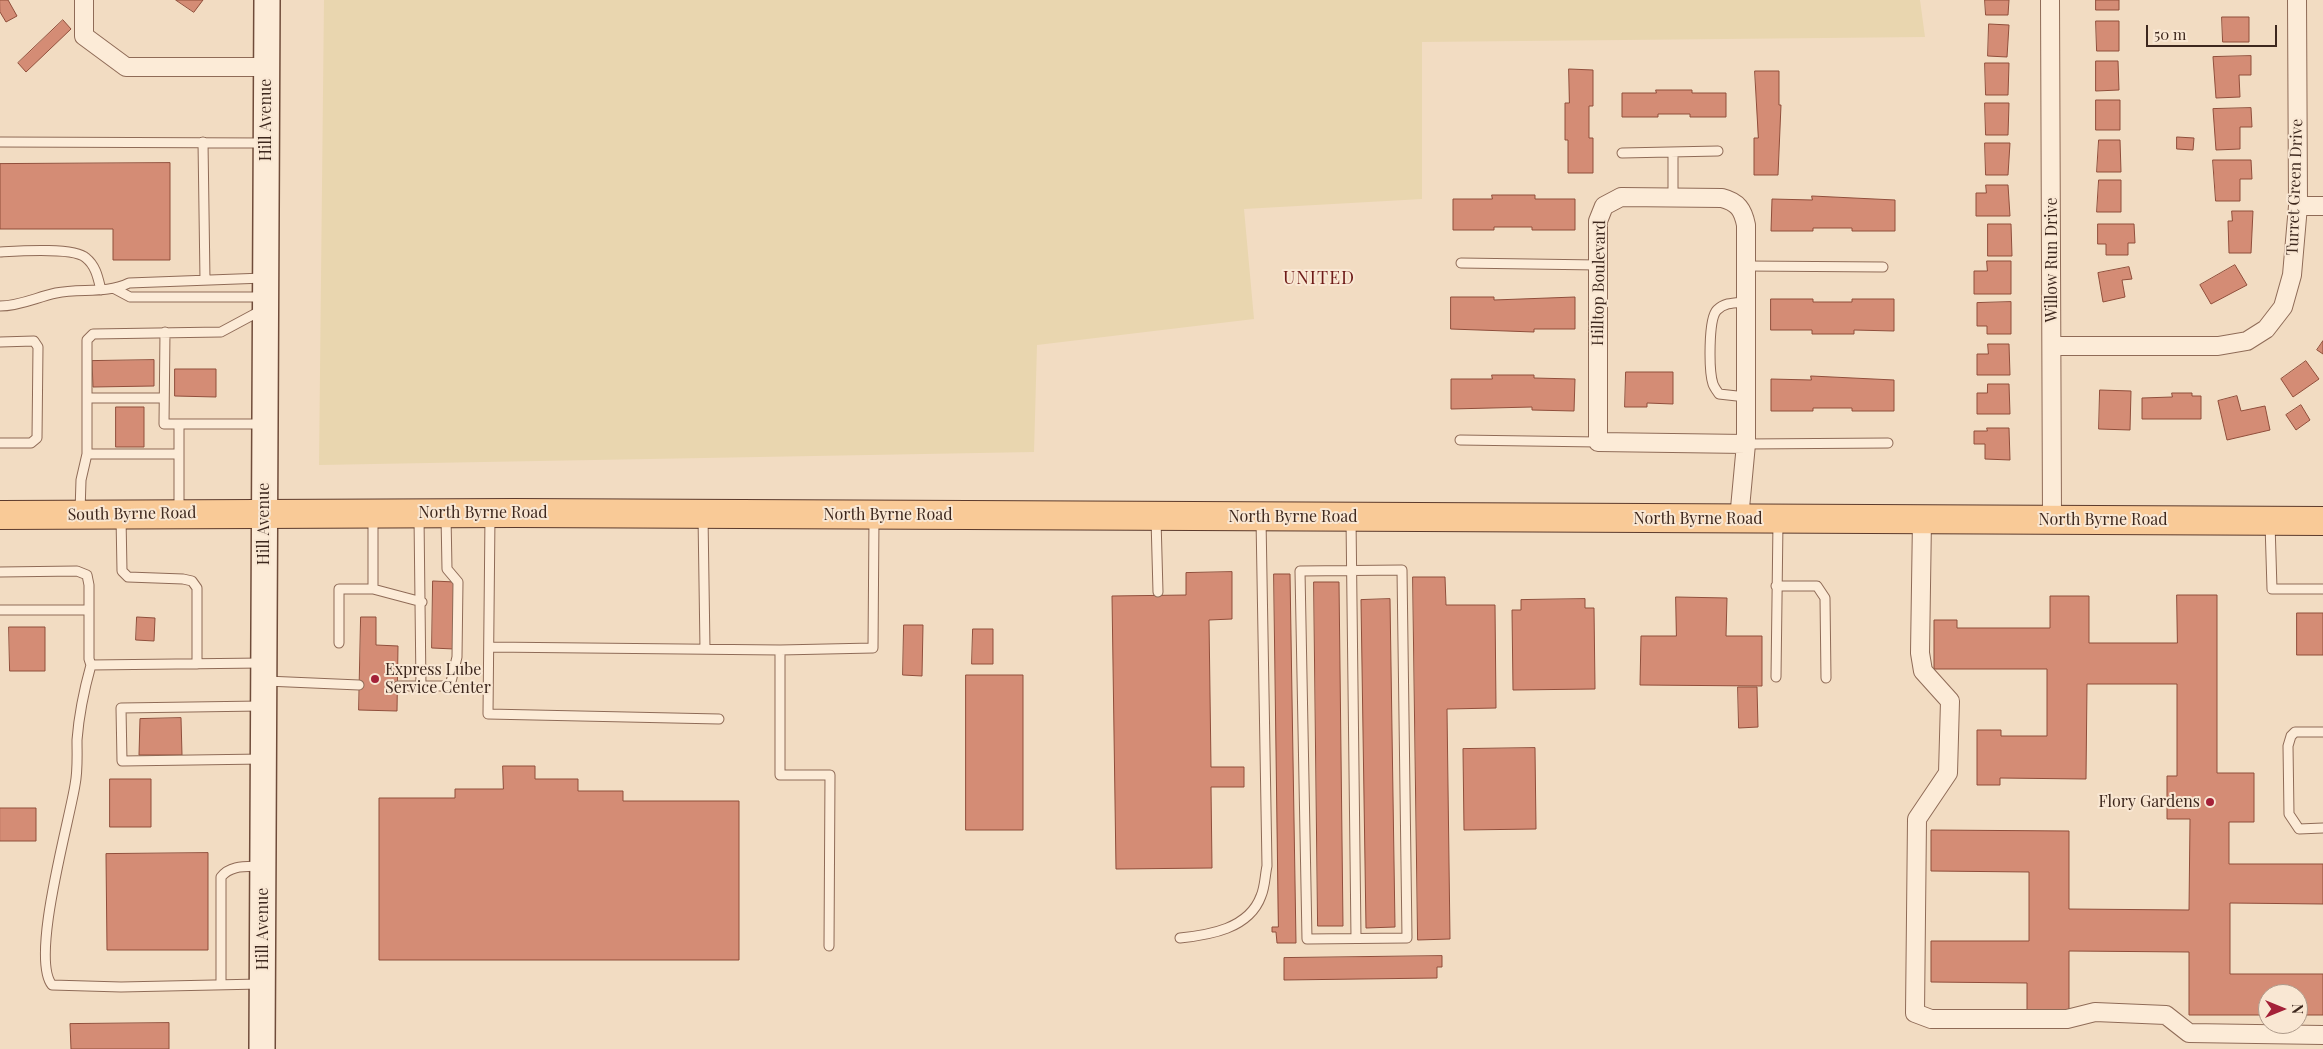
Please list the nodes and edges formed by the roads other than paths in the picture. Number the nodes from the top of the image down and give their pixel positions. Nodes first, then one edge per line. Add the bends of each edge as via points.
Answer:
1 (84, 0) edge
2 (267, 0) edge
3 (2050, 0) edge
4 (2297, 0) edge
5 (266, 67) junction
6 (0, 142) edge
7 (203, 142) junction
8 (266, 143) junction
9 (1718, 151) dead end
10 (1622, 152) dead end
11 (1673, 152) junction
12 (1673, 198) junction
13 (2298, 206) junction
14 (2323, 206) edge
15 (0, 252) edge
16 (1461, 264) dead end
17 (1598, 265) junction
18 (1746, 266) junction
19 (1883, 266) dead end
20 (205, 280) junction
21 (116, 289) junction
22 (101, 290) junction
23 (265, 295) junction
24 (1746, 302) junction
25 (0, 306) edge
26 (165, 332) junction
27 (0, 342) edge
28 (2052, 346) junction
29 (87, 398) junction
30 (164, 398) junction
31 (1746, 398) junction
32 (179, 424) junction
33 (264, 424) junction
34 (1460, 440) dead end
35 (1598, 442) junction
36 (0, 443) edge
37 (1888, 443) dead end
38 (1746, 444) junction
39 (87, 454) junction
40 (179, 454) junction
41 (264, 513) junction
42 (373, 513) junction
43 (490, 513) junction
44 (121, 514) junction
45 (179, 514) junction
46 (433, 514) junction
47 (703, 514) junction
48 (874, 514) junction
49 (0, 515) edge
50 (80, 515) junction
51 (1156, 516) junction
52 (1260, 516) junction
53 (1350, 517) junction
54 (1739, 519) junction
55 (1778, 519) junction
56 (1922, 519) junction
57 (2052, 520) junction
58 (2270, 521) junction
59 (2323, 521) edge
60 (1350, 570) junction
61 (0, 572) edge
62 (1776, 586) junction
63 (373, 589) junction
64 (2323, 589) edge
65 (1158, 592) dead end
66 (422, 602) junction
67 (0, 610) edge
68 (89, 610) junction
69 (339, 643) dead end
70 (489, 647) junction
71 (705, 649) junction
72 (780, 650) junction
73 (197, 664) junction
74 (91, 665) junction
75 (263, 672) junction
76 (1776, 677) dead end
77 (1826, 678) dead end
78 (359, 684) dead end
79 (398, 686) dead end
80 (421, 687) junction
81 (263, 706) junction
82 (719, 719) dead end
83 (2323, 732) edge
84 (263, 759) junction
85 (2323, 828) edge
86 (263, 866) junction
87 (1180, 938) dead end
88 (1356, 938) junction
89 (829, 946) dead end
90 (262, 984) junction
91 (221, 985) junction
92 (2323, 1036) edge
93 (262, 1049) edge

1 - 5 street via 84,36 126,67
2 - 5 main road, Hill Avenue
3 - 28 street, Willow Run Drive
4 - 13 street, Turret Green Drive
5 - 8 main road, Hill Avenue
6 - 7 lane
7 - 8 lane
7 - 20 lane
8 - 23 main road, Hill Avenue
9 - 11 lane
10 - 11 lane
11 - 12 lane
12 - 17 street, Hilltop Boulevard via 1621,197 1604,206 1598,221
12 - 18 street, Hilltop Boulevard via 1734,201 1743,212
13 - 14 street
13 - 28 street, Turret Green Drive via 2292,275 2284,307 2266,329 2247,341 2218,346
15 - 22 lane via 74,252 86,257 95,269
16 - 17 lane
17 - 35 street, Hilltop Boulevard
18 - 19 lane
18 - 24 street, Hilltop Boulevard
20 - 21 lane via 129,283
20 - 23 lane
21 - 22 lane
21 - 23 lane via 130,297
22 - 25 lane via 58,293 16,306
23 - 26 lane via 221,332
23 - 33 main road, Hill Avenue
24 - 31 street, Hilltop Boulevard
24 - 31 lane via 1725,304 1715,311 1711,326 1711,352 1713,384 1719,394
26 - 29 lane via 93,334 87,340
26 - 30 lane
27 - 36 lane via 34,341 38,356 37,438 31,443
28 - 57 street, Willow Run Drive
29 - 30 lane
29 - 39 lane
30 - 32 lane via 164,424
31 - 38 street, Hilltop Boulevard
32 - 33 lane
32 - 40 lane
33 - 41 main road, Hill Avenue
34 - 35 lane
35 - 38 street
37 - 38 lane
38 - 54 street, Hilltop Boulevard
39 - 40 lane
39 - 50 lane via 81,480
40 - 45 lane
41 - 42 main road, North Byrne Road
41 - 45 main road, South Byrne Road
41 - 75 main road, Hill Avenue
42 - 46 main road, North Byrne Road
42 - 63 lane
43 - 46 main road, North Byrne Road
43 - 47 main road, North Byrne Road
43 - 70 lane
44 - 45 main road, South Byrne Road
44 - 50 main road, South Byrne Road
44 - 73 lane via 122,571 128,577 183,579 192,581 197,588
46 - 66 lane
46 - 80 lane via 447,569 458,582 458,658 450,686
47 - 48 main road, North Byrne Road
47 - 71 lane
48 - 51 main road, North Byrne Road
48 - 72 lane via 874,648
49 - 50 main road, South Byrne Road
51 - 52 main road, North Byrne Road
51 - 65 lane
52 - 53 main road, North Byrne Road
52 - 87 lane via 1267,866 1261,897 1250,913 1232,926 1212,934
53 - 54 main road, North Byrne Road
53 - 60 lane
54 - 55 main road, North Byrne Road
55 - 56 main road, North Byrne Road
55 - 62 lane
56 - 57 main road, North Byrne Road
56 - 92 street via 1920,653 1923,671 1950,701 1948,773 1917,819 1915,1012 1931,1020 2067,1019 2095,1012 2166,1015 2189,1033
57 - 58 main road, North Byrne Road
58 - 59 main road, North Byrne Road
58 - 64 lane via 2272,589
60 - 88 lane
60 - 88 lane via 1300,571 1307,939
60 - 88 lane via 1402,570 1407,938
61 - 68 lane via 76,571 87,575
62 - 76 lane
62 - 77 lane via 1817,586 1825,598
63 - 66 lane
63 - 69 lane via 339,589
66 - 80 lane
67 - 68 lane
68 - 74 lane
70 - 71 lane
70 - 82 lane via 488,714
71 - 72 lane
72 - 89 lane via 780,775 830,775
73 - 74 lane
73 - 75 lane
74 - 91 lane via 81,703 76,783 44,950 46,978 52,985
75 - 78 lane
75 - 81 main road, Hill Avenue
79 - 80 lane
81 - 84 main road, Hill Avenue
81 - 84 lane via 121,708 122,761
83 - 85 lane via 2295,732 2288,746 2289,814 2300,829
84 - 86 main road, Hill Avenue
86 - 90 main road, Hill Avenue
86 - 91 lane via 236,867 221,877
90 - 91 lane
90 - 93 main road, Hill Avenue

